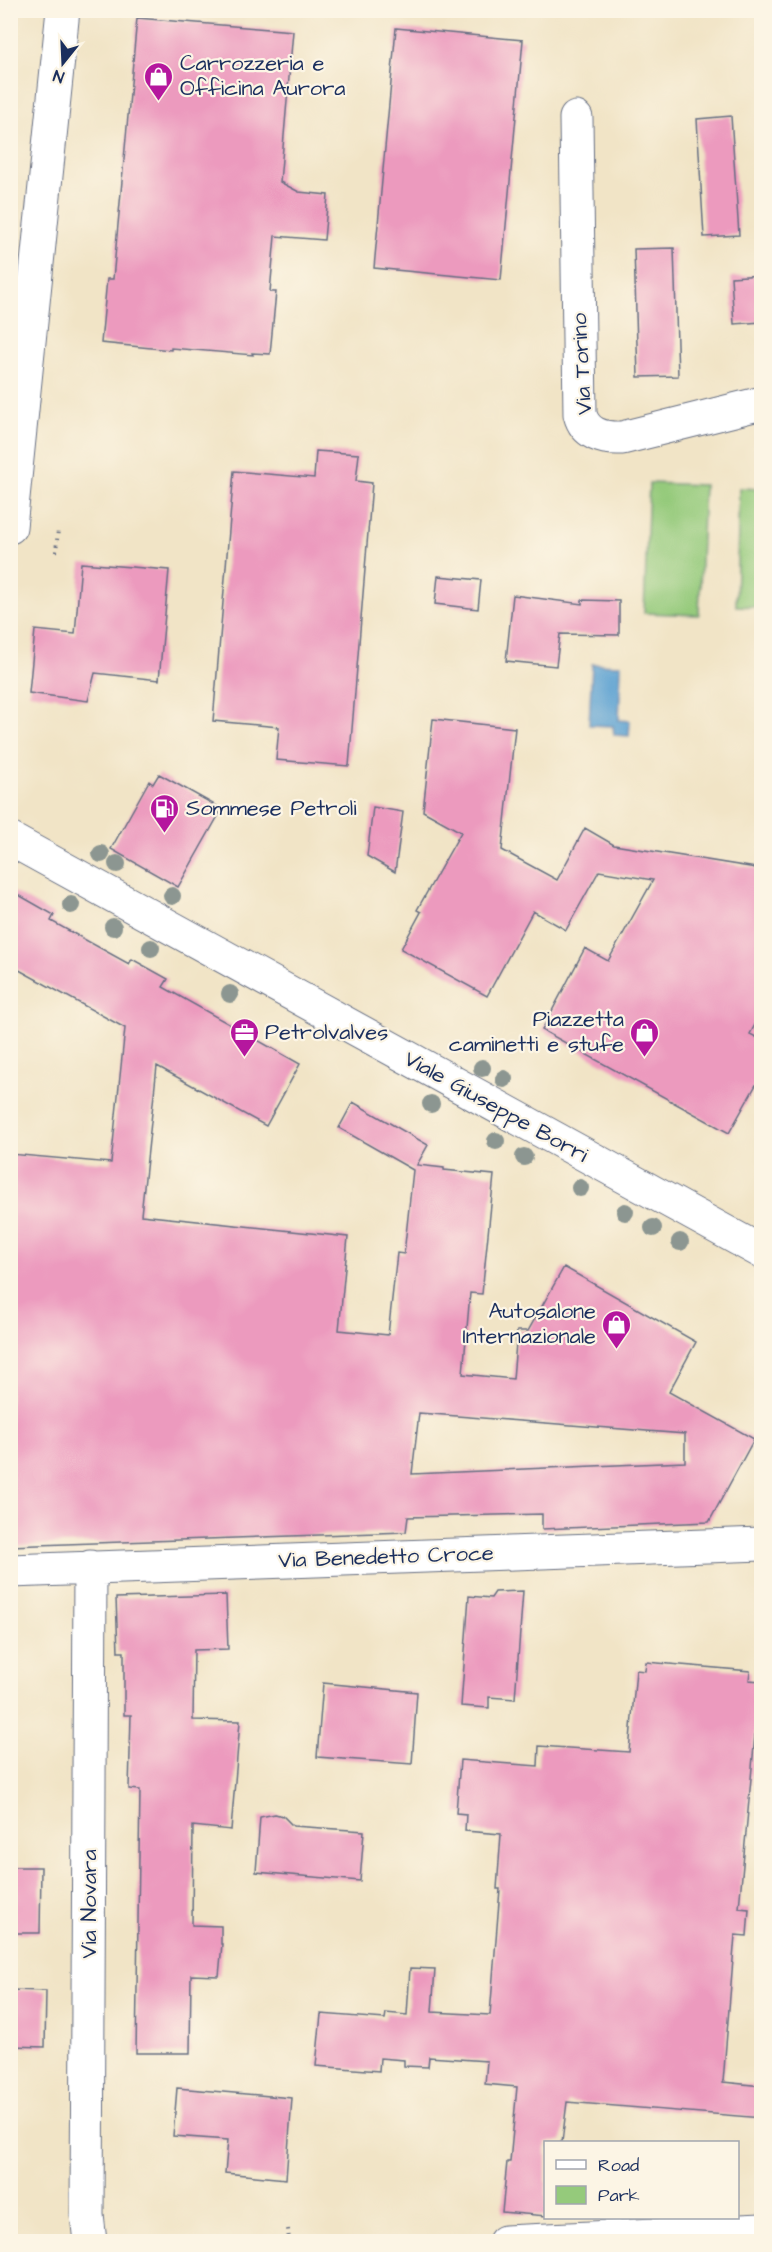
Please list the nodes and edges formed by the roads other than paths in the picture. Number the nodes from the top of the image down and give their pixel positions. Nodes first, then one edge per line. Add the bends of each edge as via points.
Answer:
1 (63, 10) edge
2 (576, 118) dead end
3 (762, 403) edge
4 (10, 527) edge
5 (10, 839) edge
6 (762, 1252) edge
7 (762, 1544) edge
8 (90, 1567) junction
9 (10, 1571) edge
10 (762, 2230) edge
11 (90, 2241) edge
12 (505, 2241) edge

1 - 4 street
2 - 3 street, Via Torino via 580,414 584,425 599,436 622,438
5 - 6 street, Viale Giuseppe Borri
7 - 8 street, Via Benedetto Croce
8 - 9 street, Via Benedetto Croce
8 - 11 street, Via Novara
10 - 12 street

